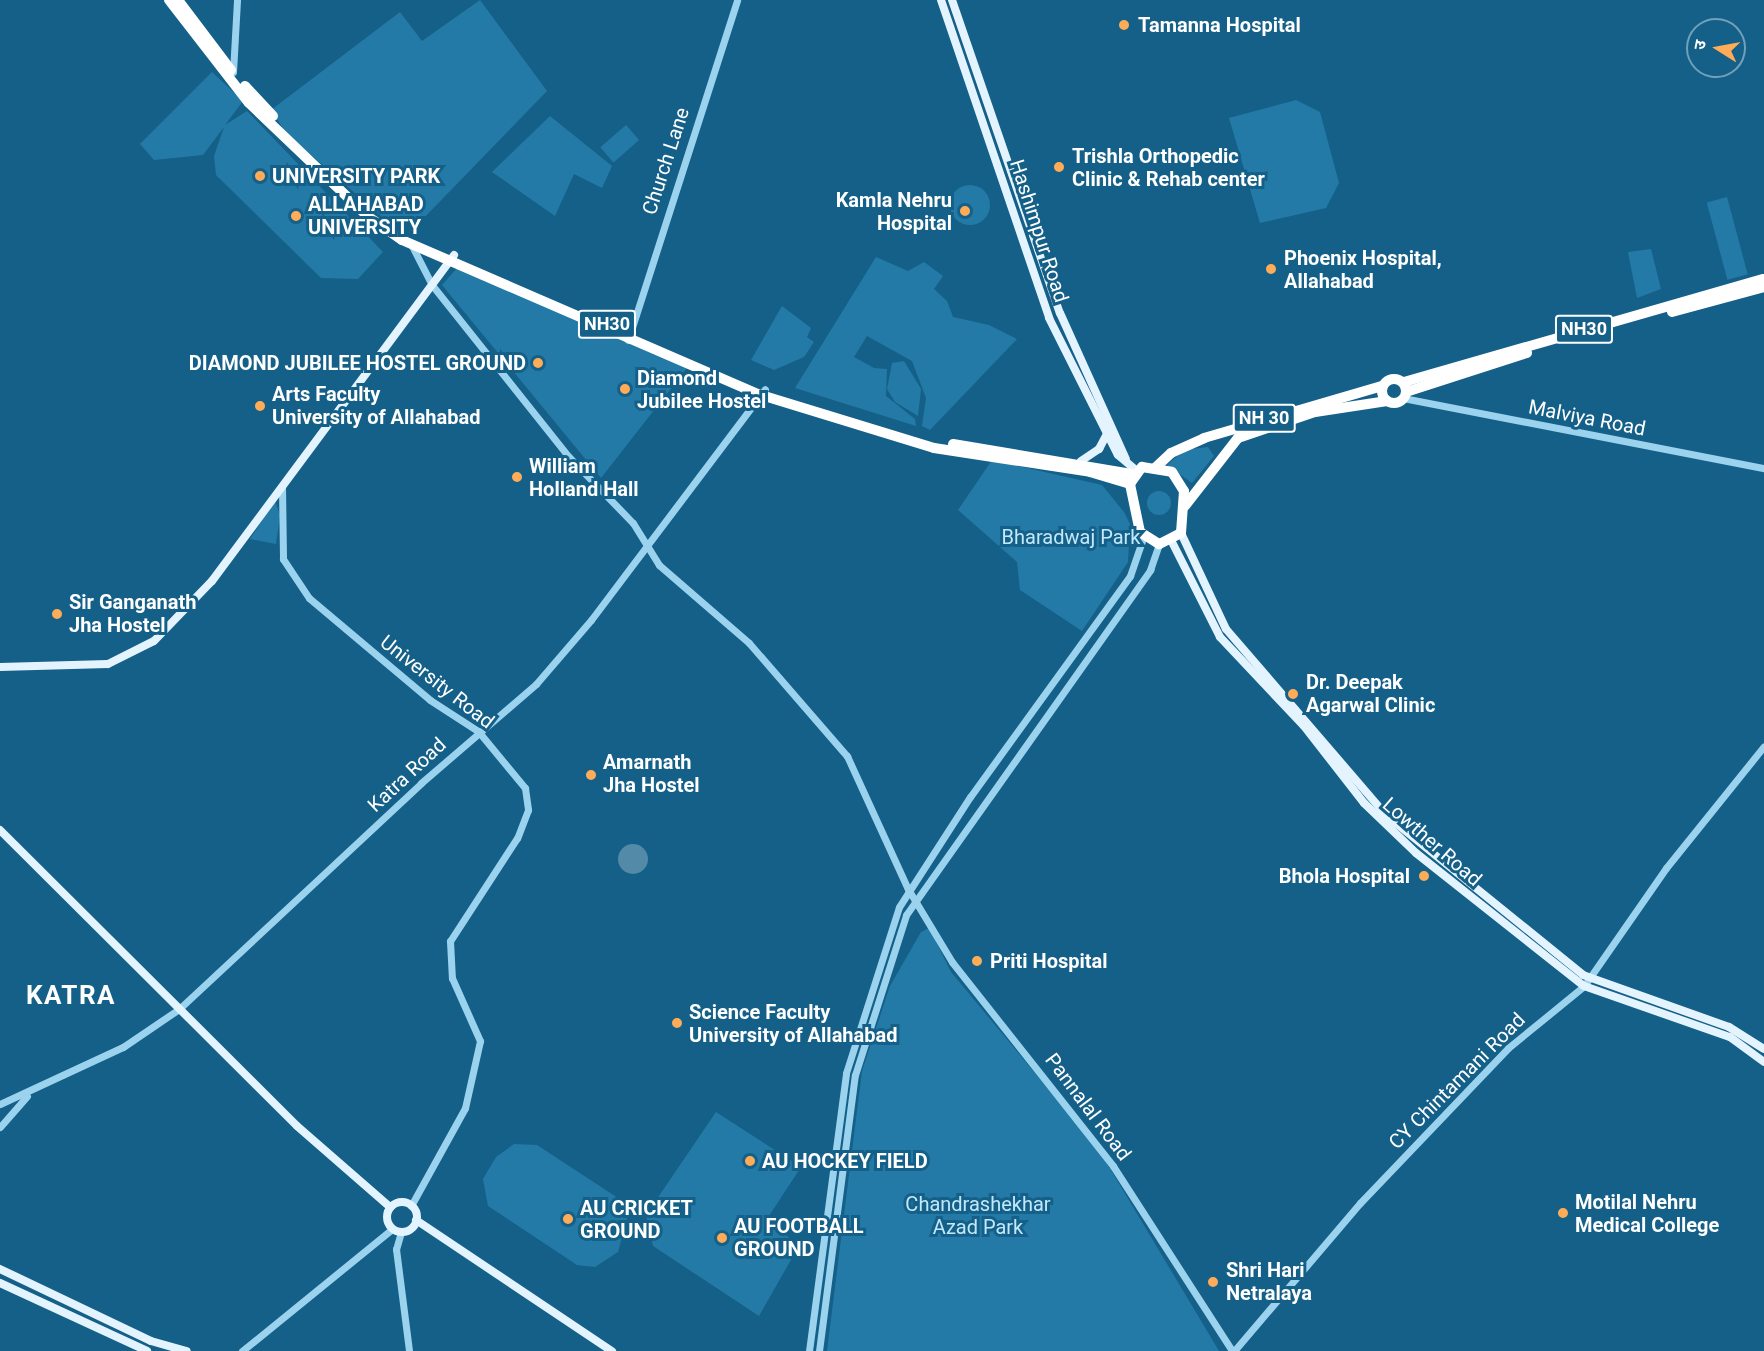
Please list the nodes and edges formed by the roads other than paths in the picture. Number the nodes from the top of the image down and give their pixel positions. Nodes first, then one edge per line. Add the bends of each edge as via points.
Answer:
1 (169, 0) edge
2 (178, 0) edge
3 (237, 0) edge
4 (737, 0) edge
5 (941, 0) edge
6 (950, 0) edge
7 (968, 58) junction
8 (230, 74) junction
9 (411, 244) junction
10 (453, 257) junction
11 (1764, 279) edge
12 (432, 285) junction
13 (1764, 287) edge
14 (629, 337) junction
15 (1382, 386) junction
16 (1406, 390) junction
17 (763, 392) junction
18 (1387, 401) junction
19 (1108, 432) junction
20 (1126, 459) junction
21 (1081, 461) junction
22 (1155, 468) junction
23 (1764, 468) edge
24 (1133, 476) junction
25 (282, 483) junction
26 (1185, 506) junction
27 (1181, 533) junction
28 (1143, 538) junction
29 (1171, 540) junction
30 (1160, 544) junction
31 (646, 548) junction
32 (0, 667) edge
33 (478, 731) junction
34 (1764, 746) edge
35 (0, 831) edge
36 (908, 889) junction
37 (914, 898) junction
38 (1587, 983) junction
39 (179, 1009) junction
40 (1764, 1049) edge
41 (1764, 1062) edge
42 (29, 1094) junction
43 (0, 1104) edge
44 (0, 1127) edge
45 (411, 1206) junction
46 (390, 1207) junction
47 (416, 1220) junction
48 (397, 1230) junction
49 (0, 1269) edge
50 (0, 1283) edge
51 (147, 1351) edge
52 (187, 1351) edge
53 (242, 1351) edge
54 (409, 1351) edge
55 (612, 1351) edge
56 (809, 1351) edge
57 (819, 1351) edge
58 (1233, 1351) edge

1 - 8 highway
2 - 8 highway
3 - 8 street
4 - 14 street, Church Lane
5 - 7 main road, Hashimpur Road
6 - 7 main road
6 - 7 main road
7 - 19 main road, Hashimpur Road via 1049,318
7 - 20 main road via 1060,312
8 - 9 highway via 366,215
8 - 10 highway via 383,221
9 - 10 highway
9 - 12 street, Pannalal Road
10 - 12 main road
10 - 14 highway
11 - 16 highway, NH30
12 - 25 main road
12 - 31 street, Pannalal Road via 547,430 633,523
13 - 16 highway, NH30 via 1558,342
14 - 17 highway
15 - 16 highway, NH 30
15 - 18 highway via 1378,395
15 - 22 highway, NH 30 via 1215,435 1171,453
16 - 18 highway, NH 30
16 - 23 street, Malviya Road
17 - 21 highway via 913,437
17 - 24 highway via 934,448
17 - 31 street, Katra Road
18 - 26 highway, NH 30 via 1315,412 1238,438
19 - 20 main road, Hashimpur Road via 1118,455
19 - 21 main road via 1099,449
20 - 24 main road
21 - 24 highway
22 - 24 highway
22 - 26 highway via 1177,477
24 - 28 highway
25 - 32 main road via 212,582 154,641 108,664
25 - 33 street, University Road via 283,559 309,598 430,700
26 - 27 highway
27 - 29 highway
27 - 38 main road, Lowther Road via 1226,629 1372,800
28 - 30 highway
28 - 36 street via 1130,576
29 - 30 highway
29 - 38 main road, Lowther Road via 1220,637 1304,726 1364,803 1459,889
30 - 37 street via 1150,570
31 - 33 street, Katra Road via 536,684
31 - 36 street, Pannalal Road via 681,588 749,643 847,756
33 - 39 street, Katra Road
33 - 45 street, University Road via 525,788 528,810 517,838 450,941 452,978 480,1041 465,1108
34 - 38 street, CY Chintamani Road via 1666,868
35 - 39 main road
36 - 37 street, Pannalal Road
36 - 56 street via 846,1073
37 - 57 street via 855,1075
37 - 58 street, Pannalal Road via 952,962 1113,1166
38 - 40 main road, Lowther Road via 1729,1027
38 - 41 main road, Lowther Road via 1730,1037
38 - 58 street, CY Chintamani Road via 1508,1048 1359,1203
39 - 42 street, Katra Road via 123,1047
39 - 46 main road via 297,1126
42 - 43 street, Katra Road
42 - 44 street
45 - 46 main road via 400,1202
45 - 47 main road
46 - 48 main road via 387,1218
47 - 48 main road
47 - 55 main road
48 - 53 street
48 - 54 street
49 - 52 main road via 151,1341
50 - 51 main road

